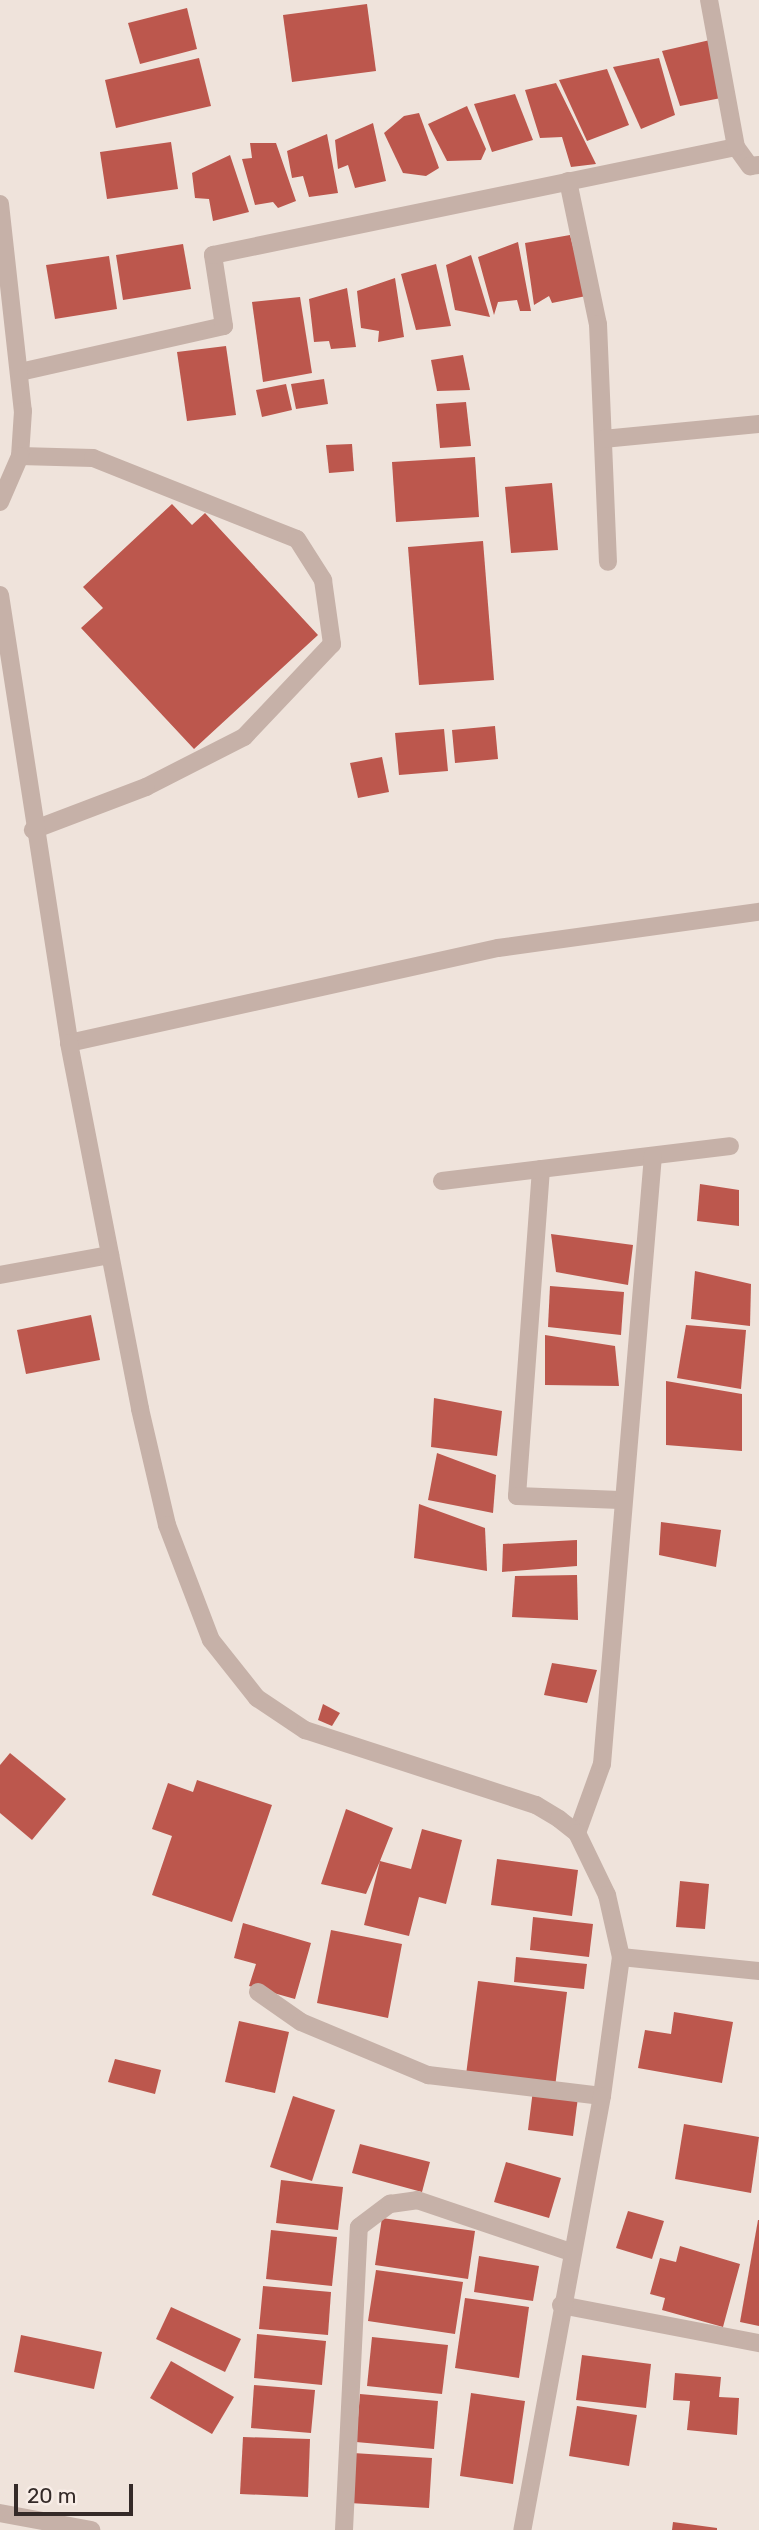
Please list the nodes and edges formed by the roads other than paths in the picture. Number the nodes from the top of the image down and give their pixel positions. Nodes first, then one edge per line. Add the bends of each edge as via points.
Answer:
1 (709, 0) edge
2 (736, 147) junction
3 (759, 165) edge
4 (568, 181) junction
5 (0, 204) edge
6 (3, 237) edge
7 (20, 372) junction
8 (759, 424) edge
9 (603, 439) junction
10 (20, 456) junction
11 (0, 502) edge
12 (608, 562) dead end
13 (0, 595) edge
14 (33, 830) junction
15 (759, 912) edge
16 (69, 1043) junction
17 (730, 1146) dead end
18 (653, 1156) junction
19 (541, 1169) junction
20 (442, 1181) dead end
21 (110, 1255) junction
22 (0, 1275) edge
23 (620, 1500) junction
24 (577, 1833) junction
25 (621, 1957) junction
26 (759, 1971) edge
27 (258, 1992) dead end
28 (602, 2096) junction
29 (571, 2252) junction
30 (561, 2305) junction
31 (759, 2343) edge
32 (0, 2514) edge
33 (91, 2530) edge
34 (344, 2530) edge
35 (522, 2530) edge

1 - 2 street
2 - 3 street via 750,166
2 - 4 street
4 - 7 street via 213,254 224,326
4 - 9 street via 598,324
5 - 6 street
6 - 7 street
7 - 10 street
8 - 9 street
9 - 12 street
10 - 11 street
10 - 14 street via 93,458 297,539 323,580 332,644 244,737 146,787
13 - 14 street
14 - 16 street
15 - 16 street via 485,951
16 - 21 street
17 - 18 street
18 - 19 street
18 - 23 street
19 - 20 street
19 - 23 street via 517,1496
21 - 22 street
21 - 24 street via 167,1525 211,1640 232,1671 278,1715 305,1730 536,1805
23 - 24 street via 602,1764
24 - 25 street via 607,1895
25 - 26 street
25 - 28 street
27 - 28 street via 300,2022 428,2075
28 - 29 street
29 - 30 street
29 - 34 street via 417,2200 382,2208 359,2227
30 - 31 street
30 - 35 street
32 - 33 street

